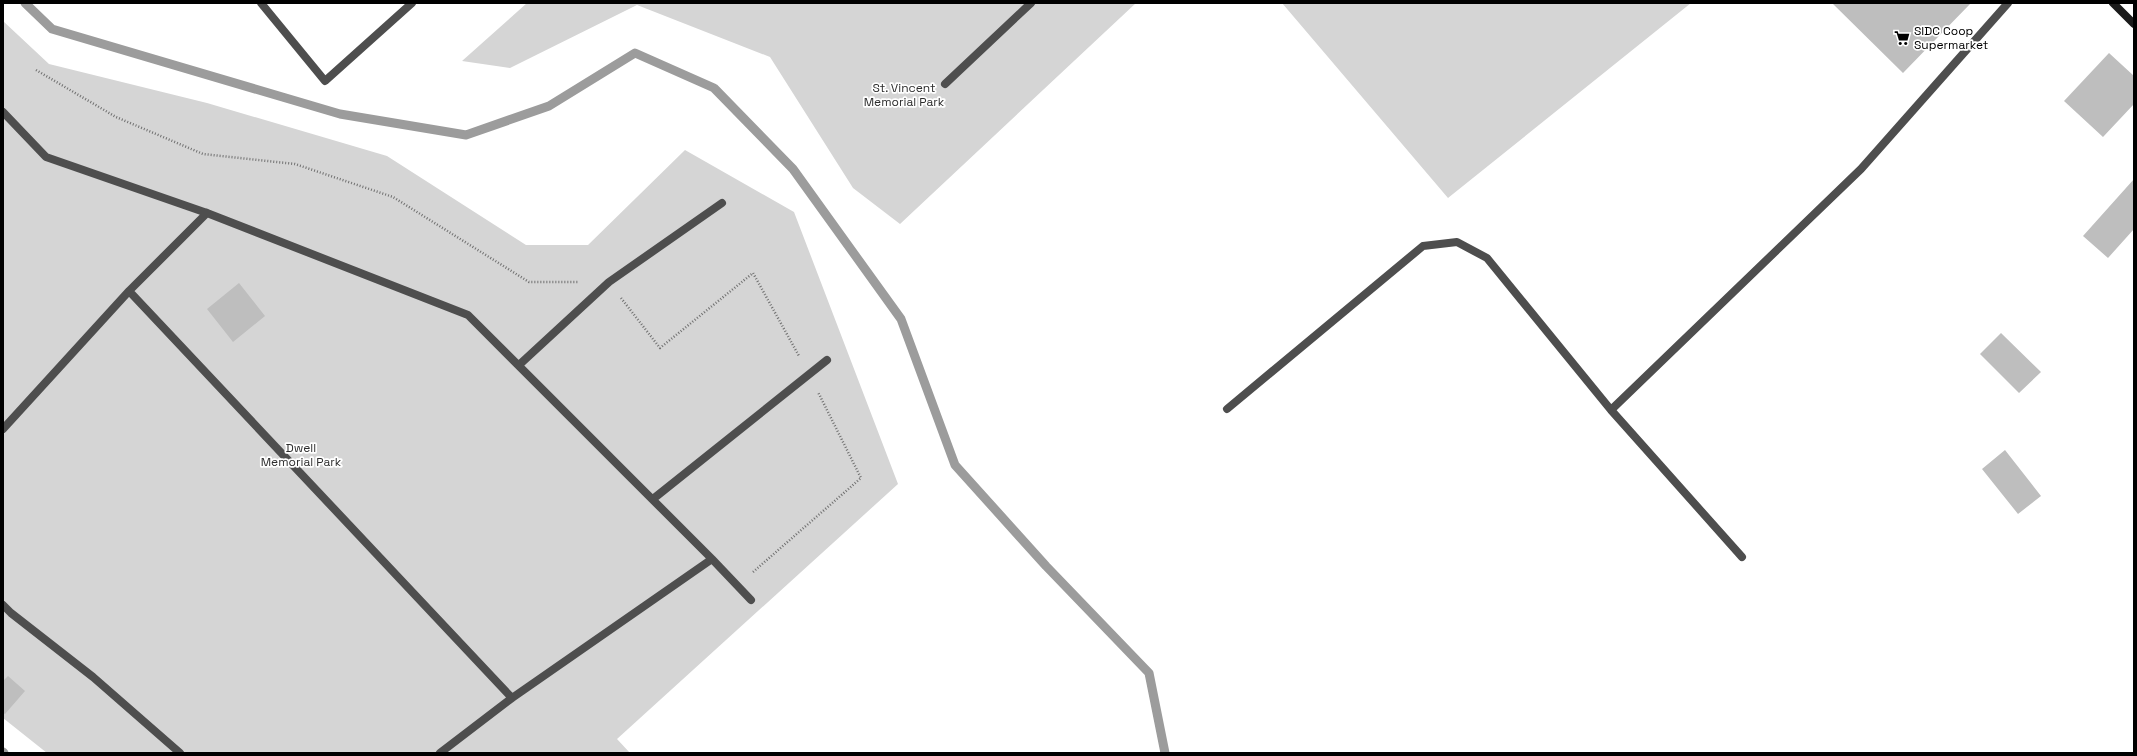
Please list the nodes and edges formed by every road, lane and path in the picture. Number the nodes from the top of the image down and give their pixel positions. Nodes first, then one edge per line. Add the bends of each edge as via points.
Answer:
1 (261, 3) edge
2 (412, 3) edge
3 (1031, 3) edge
4 (2008, 3) edge
5 (2113, 3) edge
6 (2134, 24) edge
7 (36, 70) dead end
8 (946, 84) dead end
9 (3, 112) edge
10 (722, 203) dead end
11 (207, 213) junction
12 (609, 282) junction
13 (129, 291) junction
14 (827, 360) dead end
15 (519, 365) junction
16 (809, 374) junction
17 (1227, 409) dead end
18 (1611, 410) junction
19 (3, 429) edge
20 (653, 499) junction
21 (1742, 557) dead end
22 (712, 559) junction
23 (738, 586) junction
24 (751, 600) dead end
25 (3, 605) edge
26 (512, 698) junction
27 (180, 753) edge
28 (440, 753) edge

1 - 2 street via 325,81
3 - 8 street
4 - 18 street via 1861,169
5 - 6 main road
7 - 12 path via 116,117 203,154 295,164 393,197 529,282
9 - 11 street via 46,157
10 - 12 street
11 - 13 street
11 - 15 street via 468,315
12 - 15 street
12 - 16 path via 660,348 753,273
13 - 19 street
13 - 26 street
14 - 16 street
15 - 20 street
16 - 20 street
16 - 23 path via 861,478
17 - 18 street via 1423,246 1458,242 1486,258
18 - 21 street
20 - 22 street
22 - 23 street
22 - 26 street
23 - 24 street
25 - 27 street via 93,677
26 - 28 street

